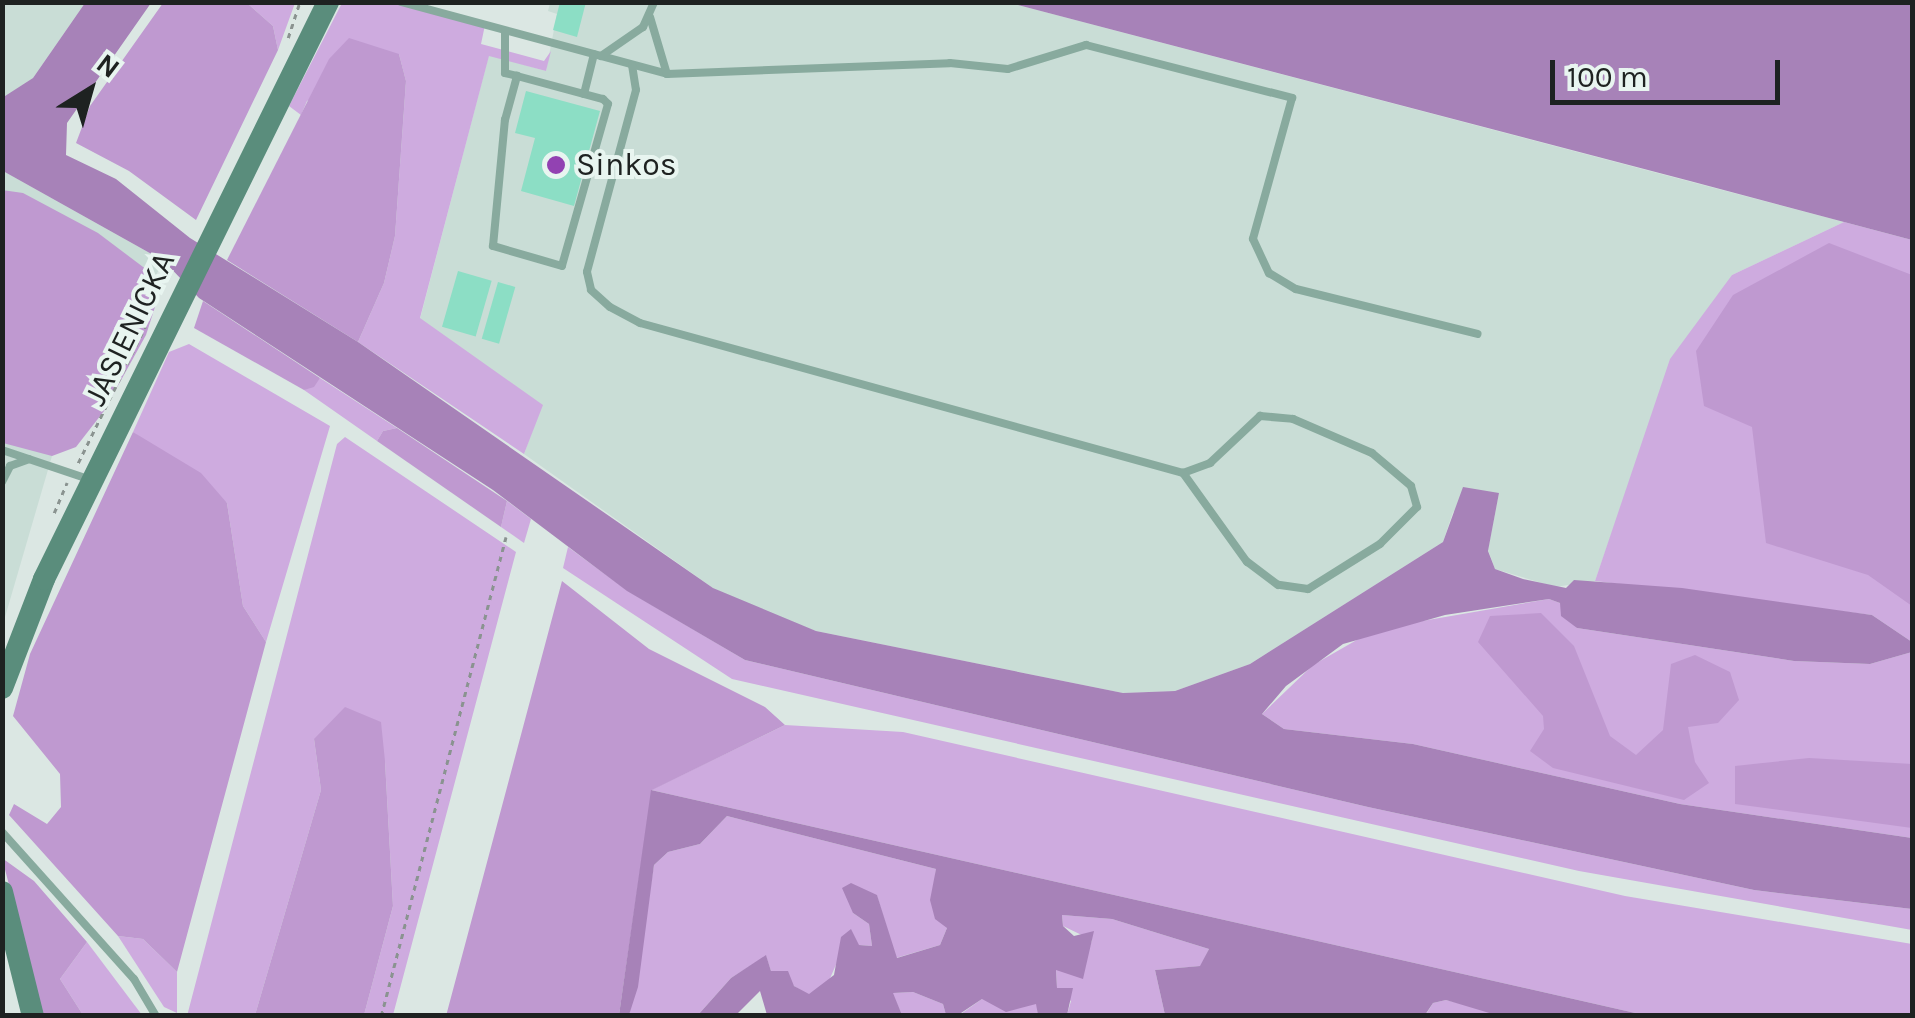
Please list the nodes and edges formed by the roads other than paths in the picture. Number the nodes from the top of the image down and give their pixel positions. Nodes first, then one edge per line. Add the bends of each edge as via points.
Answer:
1 (328, 2) edge
2 (401, 2) edge
3 (654, 2) edge
4 (650, 17) junction
5 (505, 31) junction
6 (598, 55) junction
7 (632, 64) junction
8 (667, 74) junction
9 (517, 76) junction
10 (584, 94) junction
11 (1478, 334) dead end
12 (2, 450) edge
13 (33, 458) junction
14 (4, 466) edge
15 (1183, 472) junction
16 (92, 480) junction
17 (2, 482) edge
18 (2, 688) edge
19 (2, 832) edge
20 (2, 892) edge
21 (33, 1016) edge
22 (156, 1016) edge

1 - 16 main road, JASIENICKA
2 - 5 lane
3 - 4 lane
4 - 6 lane
4 - 8 lane
5 - 6 lane
5 - 9 lane via 502,68
6 - 7 lane
6 - 10 lane
7 - 8 lane
7 - 15 lane via 636,90 587,272 591,290 610,307 640,323
8 - 11 lane via 950,62 1008,69 1086,45 1292,98 1253,239 1269,274 1296,289
9 - 10 lane
9 - 10 lane via 505,120 493,246 556,266 565,264 607,107
12 - 13 lane
13 - 14 lane
13 - 16 lane
14 - 17 lane
15 - 15 lane via 1210,463 1260,416 1293,419 1372,453 1411,486 1417,507 1380,544 1308,589 1278,585 1247,562
16 - 18 main road, JASIENICKA via 32,606
19 - 22 lane via 134,980
20 - 21 main road

